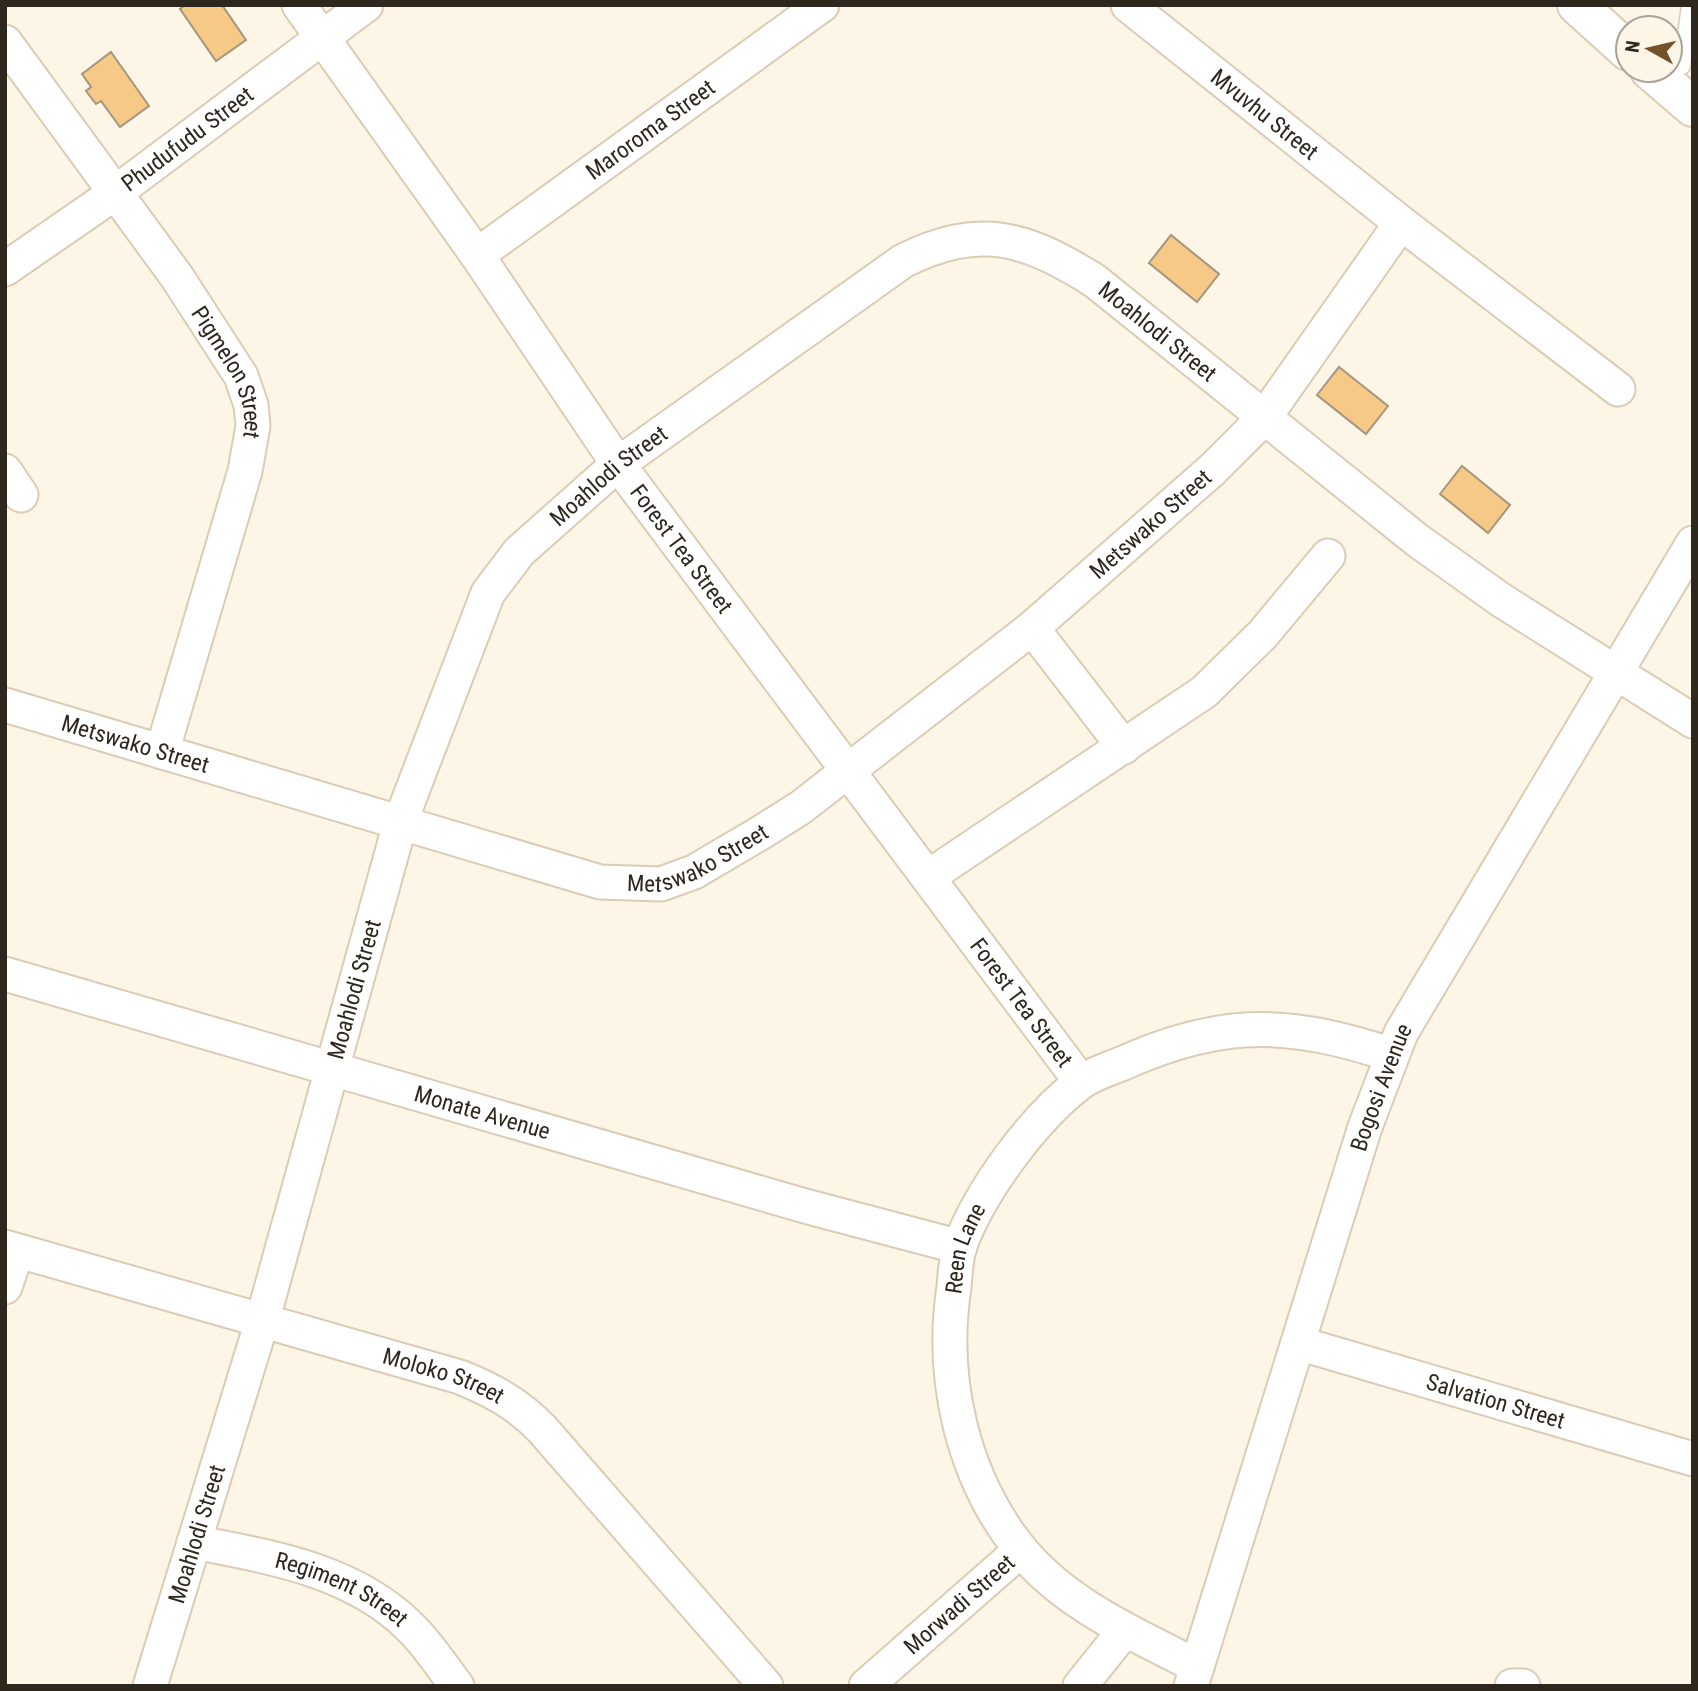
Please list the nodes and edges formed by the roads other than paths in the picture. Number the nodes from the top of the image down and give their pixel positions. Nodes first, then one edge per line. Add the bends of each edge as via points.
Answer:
1 (299, 5) edge
2 (366, 5) edge
3 (822, 5) edge
4 (1128, 5) edge
5 (1577, 5) edge
6 (1596, 5) edge
7 (1689, 5) edge
8 (1614, 18) edge
9 (1684, 26) edge
10 (322, 38) junction
11 (1614, 38) edge
12 (5, 42) edge
13 (1682, 84) edge
14 (1693, 107) edge
15 (115, 192) junction
16 (1401, 223) junction
17 (477, 255) junction
18 (5, 269) edge
19 (1618, 389) dead end
20 (1264, 418) junction
21 (618, 464) junction
22 (1693, 542) edge
23 (1328, 556) dead end
24 (1032, 628) junction
25 (1612, 673) junction
26 (5, 705) edge
27 (1693, 721) edge
28 (1124, 747) junction
29 (162, 752) junction
30 (849, 769) junction
31 (401, 820) junction
32 (928, 877) junction
33 (5, 975) edge
34 (1392, 1055) junction
35 (332, 1069) junction
36 (1081, 1082) junction
37 (960, 1247) junction
38 (11, 1249) edge
39 (5, 1287) edge
40 (263, 1318) junction
41 (1298, 1343) junction
42 (1693, 1459) edge
43 (194, 1542) junction
44 (1021, 1550) junction
45 (1125, 1630) junction
46 (1194, 1676) edge
47 (150, 1686) edge
48 (457, 1686) edge
49 (766, 1686) edge
50 (866, 1686) edge
51 (1080, 1686) edge
52 (1512, 1686) edge
53 (1523, 1686) edge

1 - 10 street, Forest Tea Street
2 - 10 street, Phudufudu Street
3 - 17 street, Maroroma Street
4 - 16 street, Mvuvhu Street
5 - 11 street
6 - 8 street
7 - 9 lane
10 - 15 street, Phudufudu Street
10 - 17 street, Forest Tea Street
12 - 15 street, Pigmelon Street
13 - 14 street
15 - 18 street, Phudufudu Street
15 - 29 street, Pigmelon Street via 242,376 252,415 244,471
16 - 19 street, Mvuvhu Street
16 - 20 street
17 - 21 street, Forest Tea Street
20 - 21 street, Moahlodi Street via 1095,281 1059,258 1000,239 968,238 936,245 903,261
20 - 24 street, Metswako Street via 1213,469
20 - 25 street, Moahlodi Street via 1417,540
21 - 30 street, Forest Tea Street
21 - 31 street, Moahlodi Street via 519,552 494,583
22 - 25 street, Bogosi Avenue
23 - 28 street via 1263,634 1204,692
24 - 28 street
24 - 30 street, Metswako Street
25 - 27 street, Moahlodi Street
25 - 34 street, Bogosi Avenue via 1416,1003
26 - 29 street, Metswako Street
28 - 32 street
29 - 31 street, Metswako Street
30 - 31 street, Metswako Street via 757,835 694,872 661,884 600,882
30 - 32 street, Forest Tea Street
31 - 35 street, Moahlodi Street
32 - 36 street, Forest Tea Street
33 - 35 street, Monate Avenue
34 - 36 street, Reen Lane via 1306,1031 1259,1028 1215,1032 1166,1045
34 - 41 street, Bogosi Avenue
35 - 37 street, Monate Avenue
35 - 40 street, Moahlodi Street
36 - 37 street, Reen Lane via 1040,1122 990,1187
37 - 44 street, Reen Lane via 949,1316 950,1376 960,1429 978,1479
38 - 39 street
38 - 40 street, Moloko Street
40 - 43 street, Moahlodi Street
40 - 49 street, Moloko Street via 460,1377 525,1412
41 - 42 street, Salvation Street
41 - 46 street, Bogosi Avenue
43 - 47 street, Moahlodi Street
43 - 48 street, Regiment Street via 303,1566 363,1590 410,1627
44 - 45 street, Reen Lane via 1083,1606
44 - 50 street, Morwadi Street
45 - 46 street, Reen Lane
45 - 51 street
52 - 53 street

